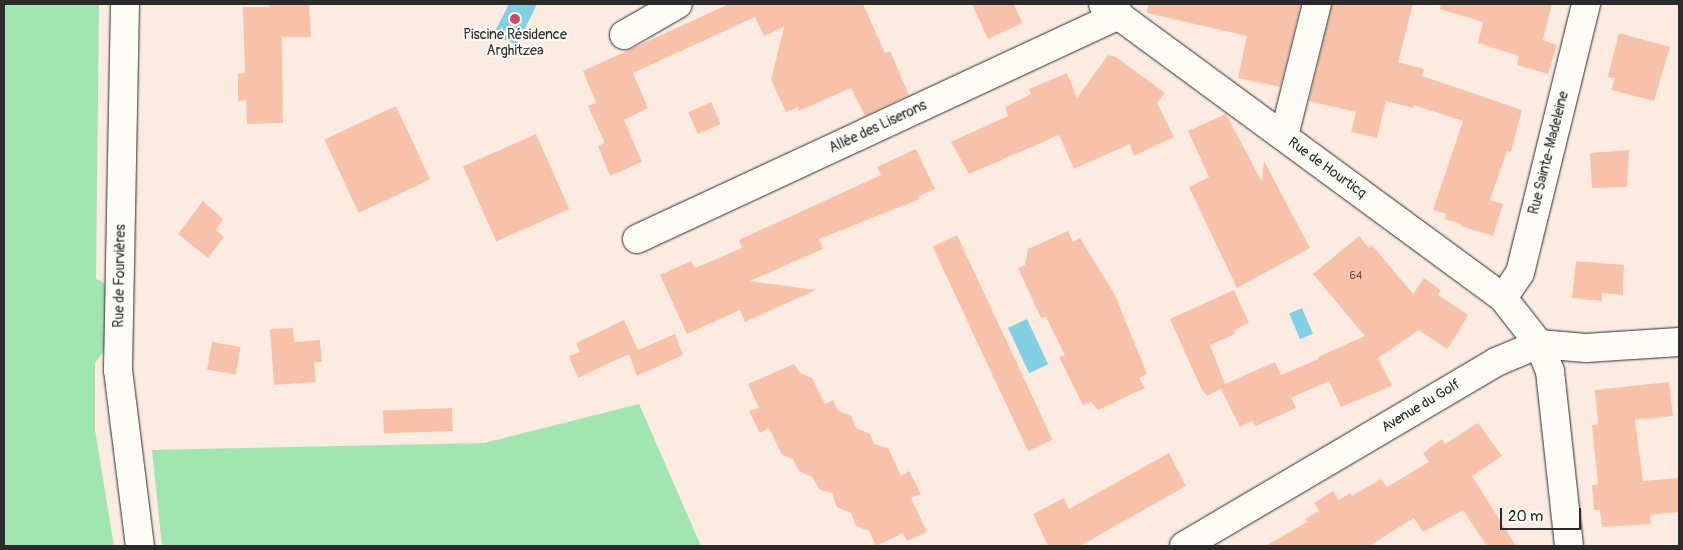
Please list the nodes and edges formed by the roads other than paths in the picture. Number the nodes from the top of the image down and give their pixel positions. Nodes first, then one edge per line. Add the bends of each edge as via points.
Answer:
1 (125, 4) edge
2 (678, 4) edge
3 (1317, 4) edge
4 (1586, 4) edge
5 (1111, 9) edge
6 (624, 35) dead end
7 (1284, 136) junction
8 (636, 239) dead end
9 (1503, 298) junction
10 (1679, 342) edge
11 (1540, 344) junction
12 (1194, 544) edge
13 (140, 546) edge
14 (1570, 546) edge

1 - 13 street, Rue de Fourvières via 118,370
2 - 6 street
3 - 7 street
4 - 9 street, Rue Sainte-Madeleine via 1520,273
5 - 7 street, Rue de Hourticq
5 - 8 street, Allée des Liserons
7 - 9 street, Rue de Hourticq
9 - 11 street, Rue de Hourticq
10 - 11 street, Avenue du Golf via 1586,348
11 - 12 street, Avenue du Golf via 1496,362
11 - 14 street via 1550,371

